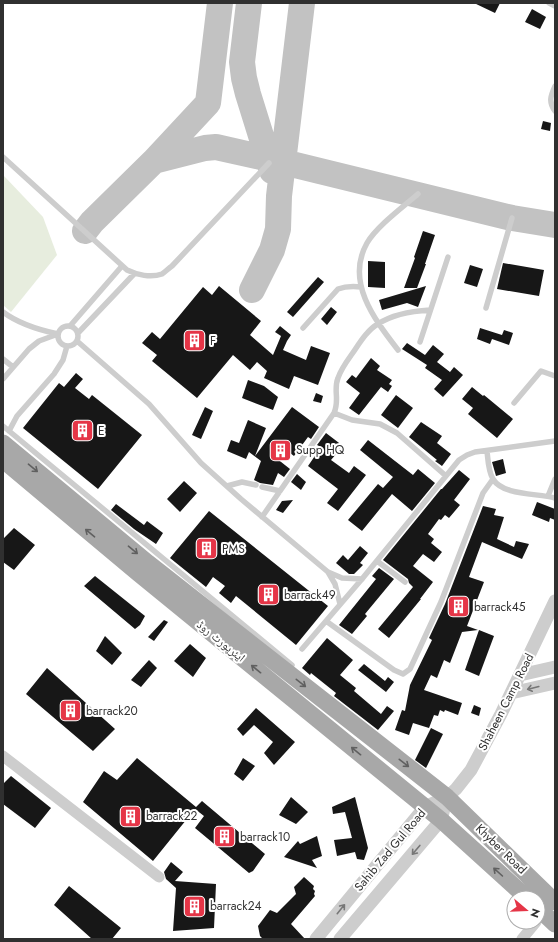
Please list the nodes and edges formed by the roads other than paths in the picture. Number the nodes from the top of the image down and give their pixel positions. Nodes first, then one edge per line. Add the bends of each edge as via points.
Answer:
1 (549, 3) edge
2 (555, 6) edge
3 (555, 86) edge
4 (555, 110) edge
5 (3, 158) edge
6 (269, 163) dead end
7 (418, 194) dead end
8 (512, 218) dead end
9 (448, 257) dead end
10 (122, 266) junction
11 (134, 274) junction
12 (360, 288) junction
13 (486, 308) dead end
14 (430, 310) junction
15 (3, 312) edge
16 (378, 324) junction
17 (70, 326) junction
18 (303, 328) dead end
19 (78, 333) junction
20 (58, 334) junction
21 (77, 341) junction
22 (420, 342) dead end
23 (67, 346) junction
24 (398, 350) dead end
25 (3, 358) edge
26 (13, 367) junction
27 (555, 376) edge
28 (3, 379) edge
29 (514, 403) dead end
30 (334, 413) junction
31 (3, 426) edge
32 (6, 437) edge
33 (555, 441) edge
34 (487, 451) junction
35 (3, 460) edge
36 (446, 476) junction
37 (493, 479) junction
38 (555, 479) edge
39 (228, 486) junction
40 (280, 491) junction
41 (548, 496) junction
42 (555, 498) edge
43 (262, 517) junction
44 (377, 561) junction
45 (328, 572) junction
46 (362, 579) junction
47 (405, 582) dead end
48 (555, 601) edge
49 (340, 604) junction
50 (326, 621) junction
51 (302, 649) dead end
52 (292, 665) dead end
53 (555, 667) edge
54 (520, 675) junction
55 (555, 683) edge
56 (511, 693) junction
57 (3, 756) edge
58 (447, 797) junction
59 (424, 807) junction
60 (441, 820) junction
61 (159, 877) dead end
62 (518, 890) edge
63 (555, 902) edge
64 (546, 916) edge
65 (555, 924) edge
66 (529, 930) edge
67 (316, 939) edge
68 (340, 939) edge
69 (522, 939) edge

1 - 2 lane
3 - 4 lane via 550,100
5 - 10 lane
6 - 11 lane via 172,266 162,274
7 - 12 lane via 367,243 361,259
8 - 13 lane
9 - 14 lane
10 - 11 lane
10 - 17 lane
11 - 19 lane
12 - 16 lane
12 - 18 lane via 351,286 338,289
14 - 16 lane via 403,313
14 - 22 lane
15 - 20 lane via 37,329
16 - 24 lane
16 - 30 lane via 354,350 338,378 335,389 338,406
17 - 19 lane
17 - 20 lane via 62,328
19 - 21 lane
20 - 23 lane via 60,342
20 - 26 lane via 39,341
21 - 23 lane
21 - 39 lane via 149,404 201,463
23 - 32 lane via 63,360 54,374 17,416
25 - 26 lane
26 - 28 lane
27 - 29 lane via 541,371
30 - 36 lane via 352,420 380,424 397,433
30 - 40 lane
31 - 32 lane
32 - 52 lane
32 -> 58 main road, Khyber Road via 148,563
33 - 34 lane
34 - 36 lane via 466,455
34 - 37 lane
59 -> 35 main road, ایئرپورٹ روڈ
36 - 44 lane
37 - 41 lane via 503,488 512,491
37 - 50 lane via 483,493 441,602 410,669 403,674 394,670
38 - 41 lane
39 - 40 lane via 242,482
39 - 43 lane
40 - 43 lane
41 - 42 lane
43 - 45 lane
44 - 46 lane
44 - 47 lane
45 - 46 lane via 342,578
45 - 49 lane via 335,584
46 - 49 lane
48 - 54 street, Shaheen Camp Road
49 - 50 lane
50 - 51 lane
53 - 54 street
54 - 56 street, Shaheen Camp Road
55 -> 56 street
56 - 58 street, Shaheen Camp Road via 471,770
57 - 61 street
58 - 59 street, Sahib Zad Gul Road
58 - 60 street, Sahib Zad Gul Road
58 - 63 main road, Khyber Road
59 - 60 main road, ایئرپورٹ روڈ
67 -> 59 street, Sahib Zad Gul Road
62 -> 60 main road, Khyber Road
60 -> 68 street, Sahib Zad Gul Road
64 - 65 main road
66 - 69 street

